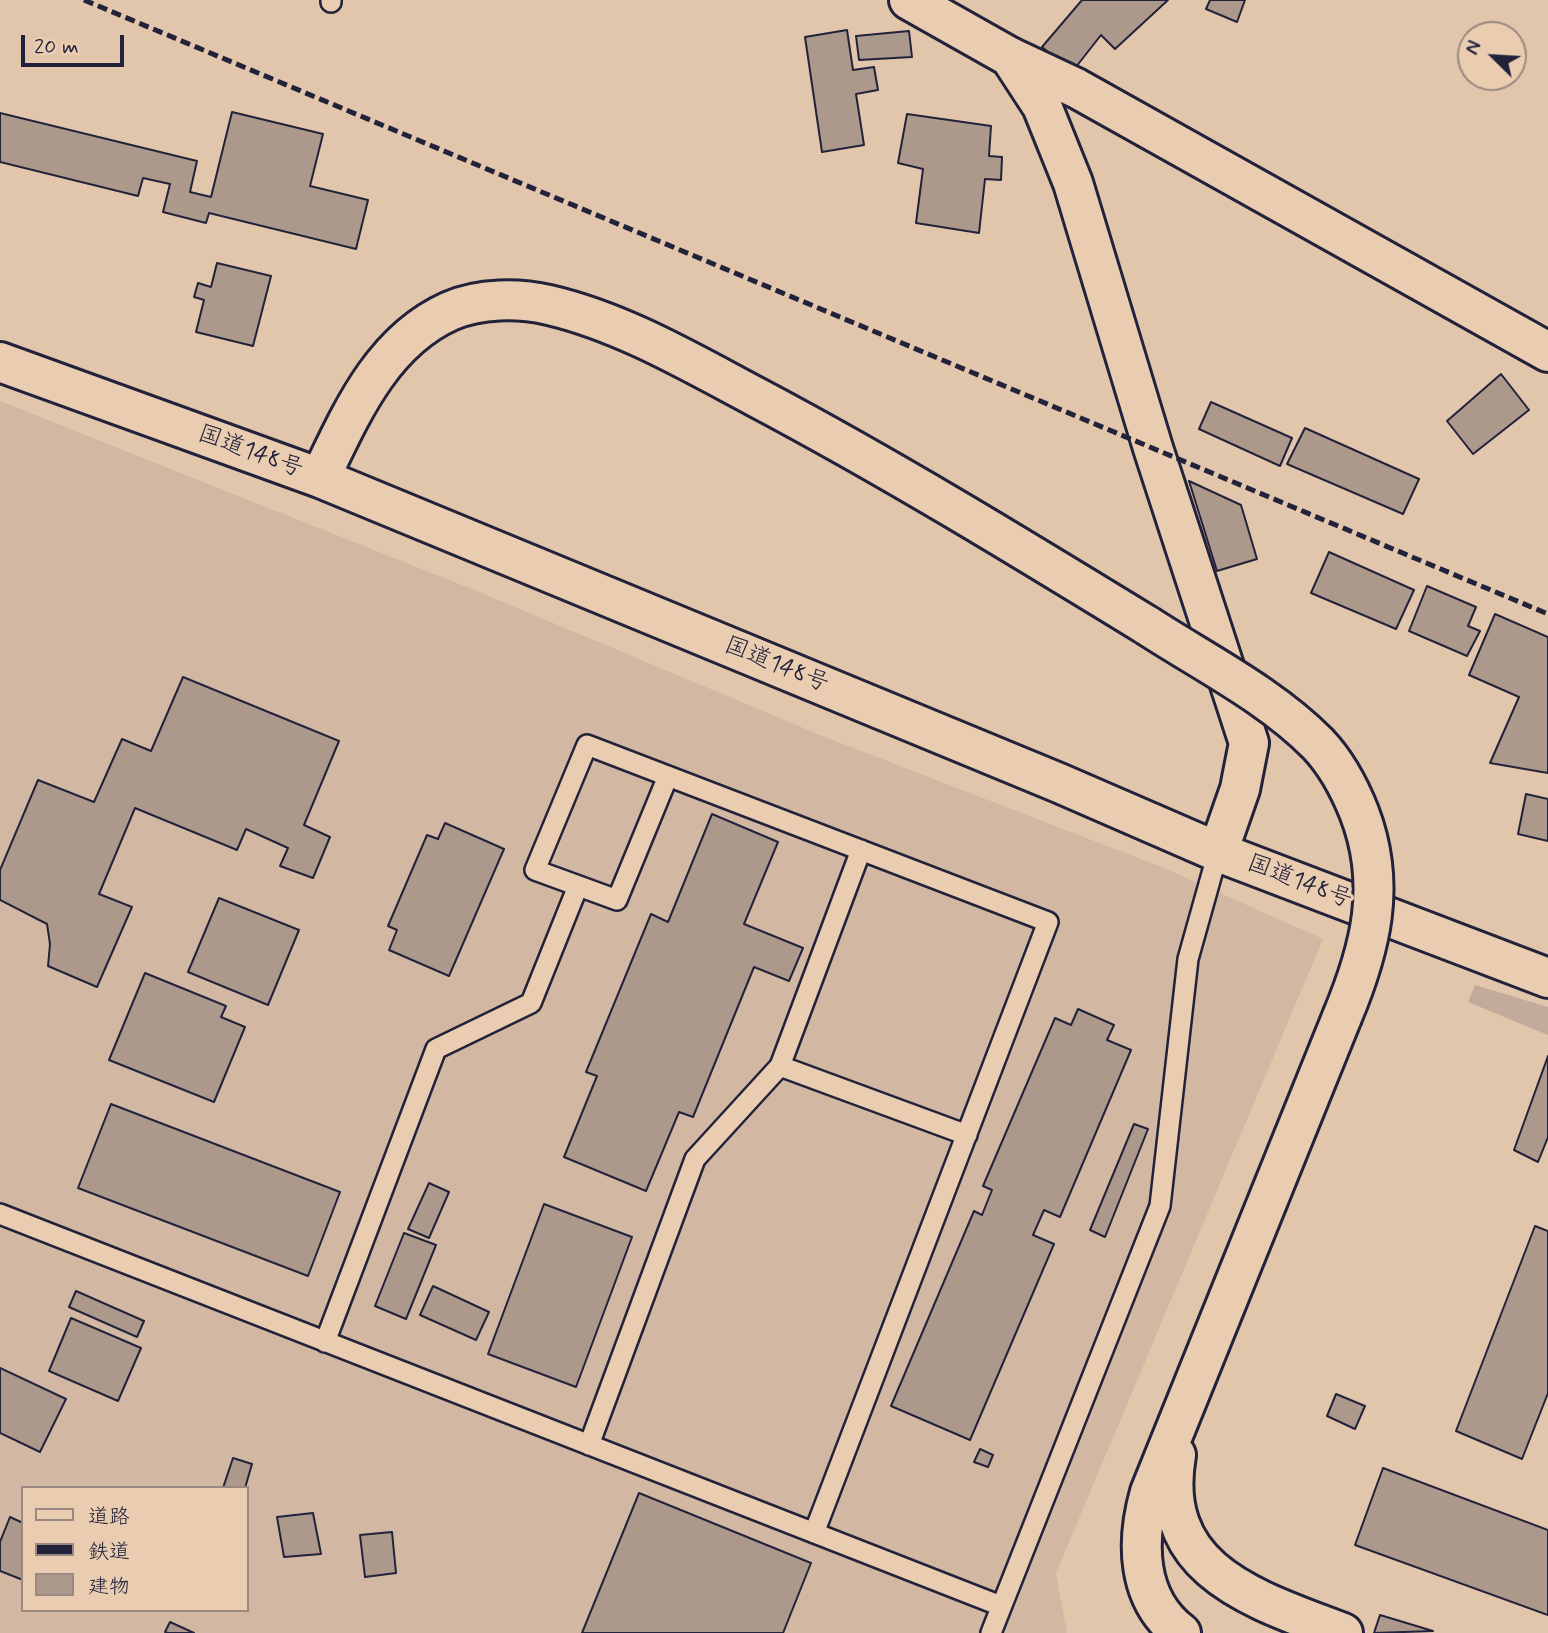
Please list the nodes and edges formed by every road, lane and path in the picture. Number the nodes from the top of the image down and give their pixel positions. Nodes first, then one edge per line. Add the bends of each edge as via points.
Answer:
1 (909, 0) edge
2 (1010, 57) junction
3 (1548, 352) edge
4 (0, 362) edge
5 (320, 478) junction
6 (668, 776) junction
7 (861, 850) junction
8 (1218, 852) junction
9 (578, 886) junction
10 (1548, 978) edge
11 (780, 1066) junction
12 (967, 1135) junction
13 (0, 1214) edge
14 (325, 1342) junction
15 (1196, 1379) junction
16 (589, 1445) junction
17 (814, 1533) junction
18 (1001, 1606) junction
19 (991, 1633) edge
20 (1181, 1633) edge
21 (1343, 1633) edge

1 - 2 main road
2 - 3 main road via 1076,88
2 - 8 main road via 1042,106 1073,183 1153,448 1250,743
4 - 5 main road, 国道148号
5 - 8 main road, 国道148号
5 - 15 main road, bridge via 374,376 397,348 423,327 451,310 483,302 548,305 636,336 933,495 1148,626 1289,719 1318,744 1351,792 1372,854 1376,887 1366,953
6 - 7 lane
6 - 9 lane via 617,900
6 - 9 lane via 587,745 535,870
7 - 11 lane
7 - 12 lane via 1048,922
8 - 10 main road, 国道148号
8 - 18 lane via 1188,959 1160,1206
9 - 14 lane via 531,1003 436,1049
11 - 12 lane
11 - 16 lane via 695,1158
12 - 17 lane
13 - 14 lane
14 - 16 lane
15 - 20 main road via 1150,1492 1140,1548 1144,1577 1156,1605
15 - 21 main road via 1172,1474 1182,1534 1198,1558 1223,1580 1255,1599
16 - 17 lane
17 - 18 lane
18 - 19 lane

